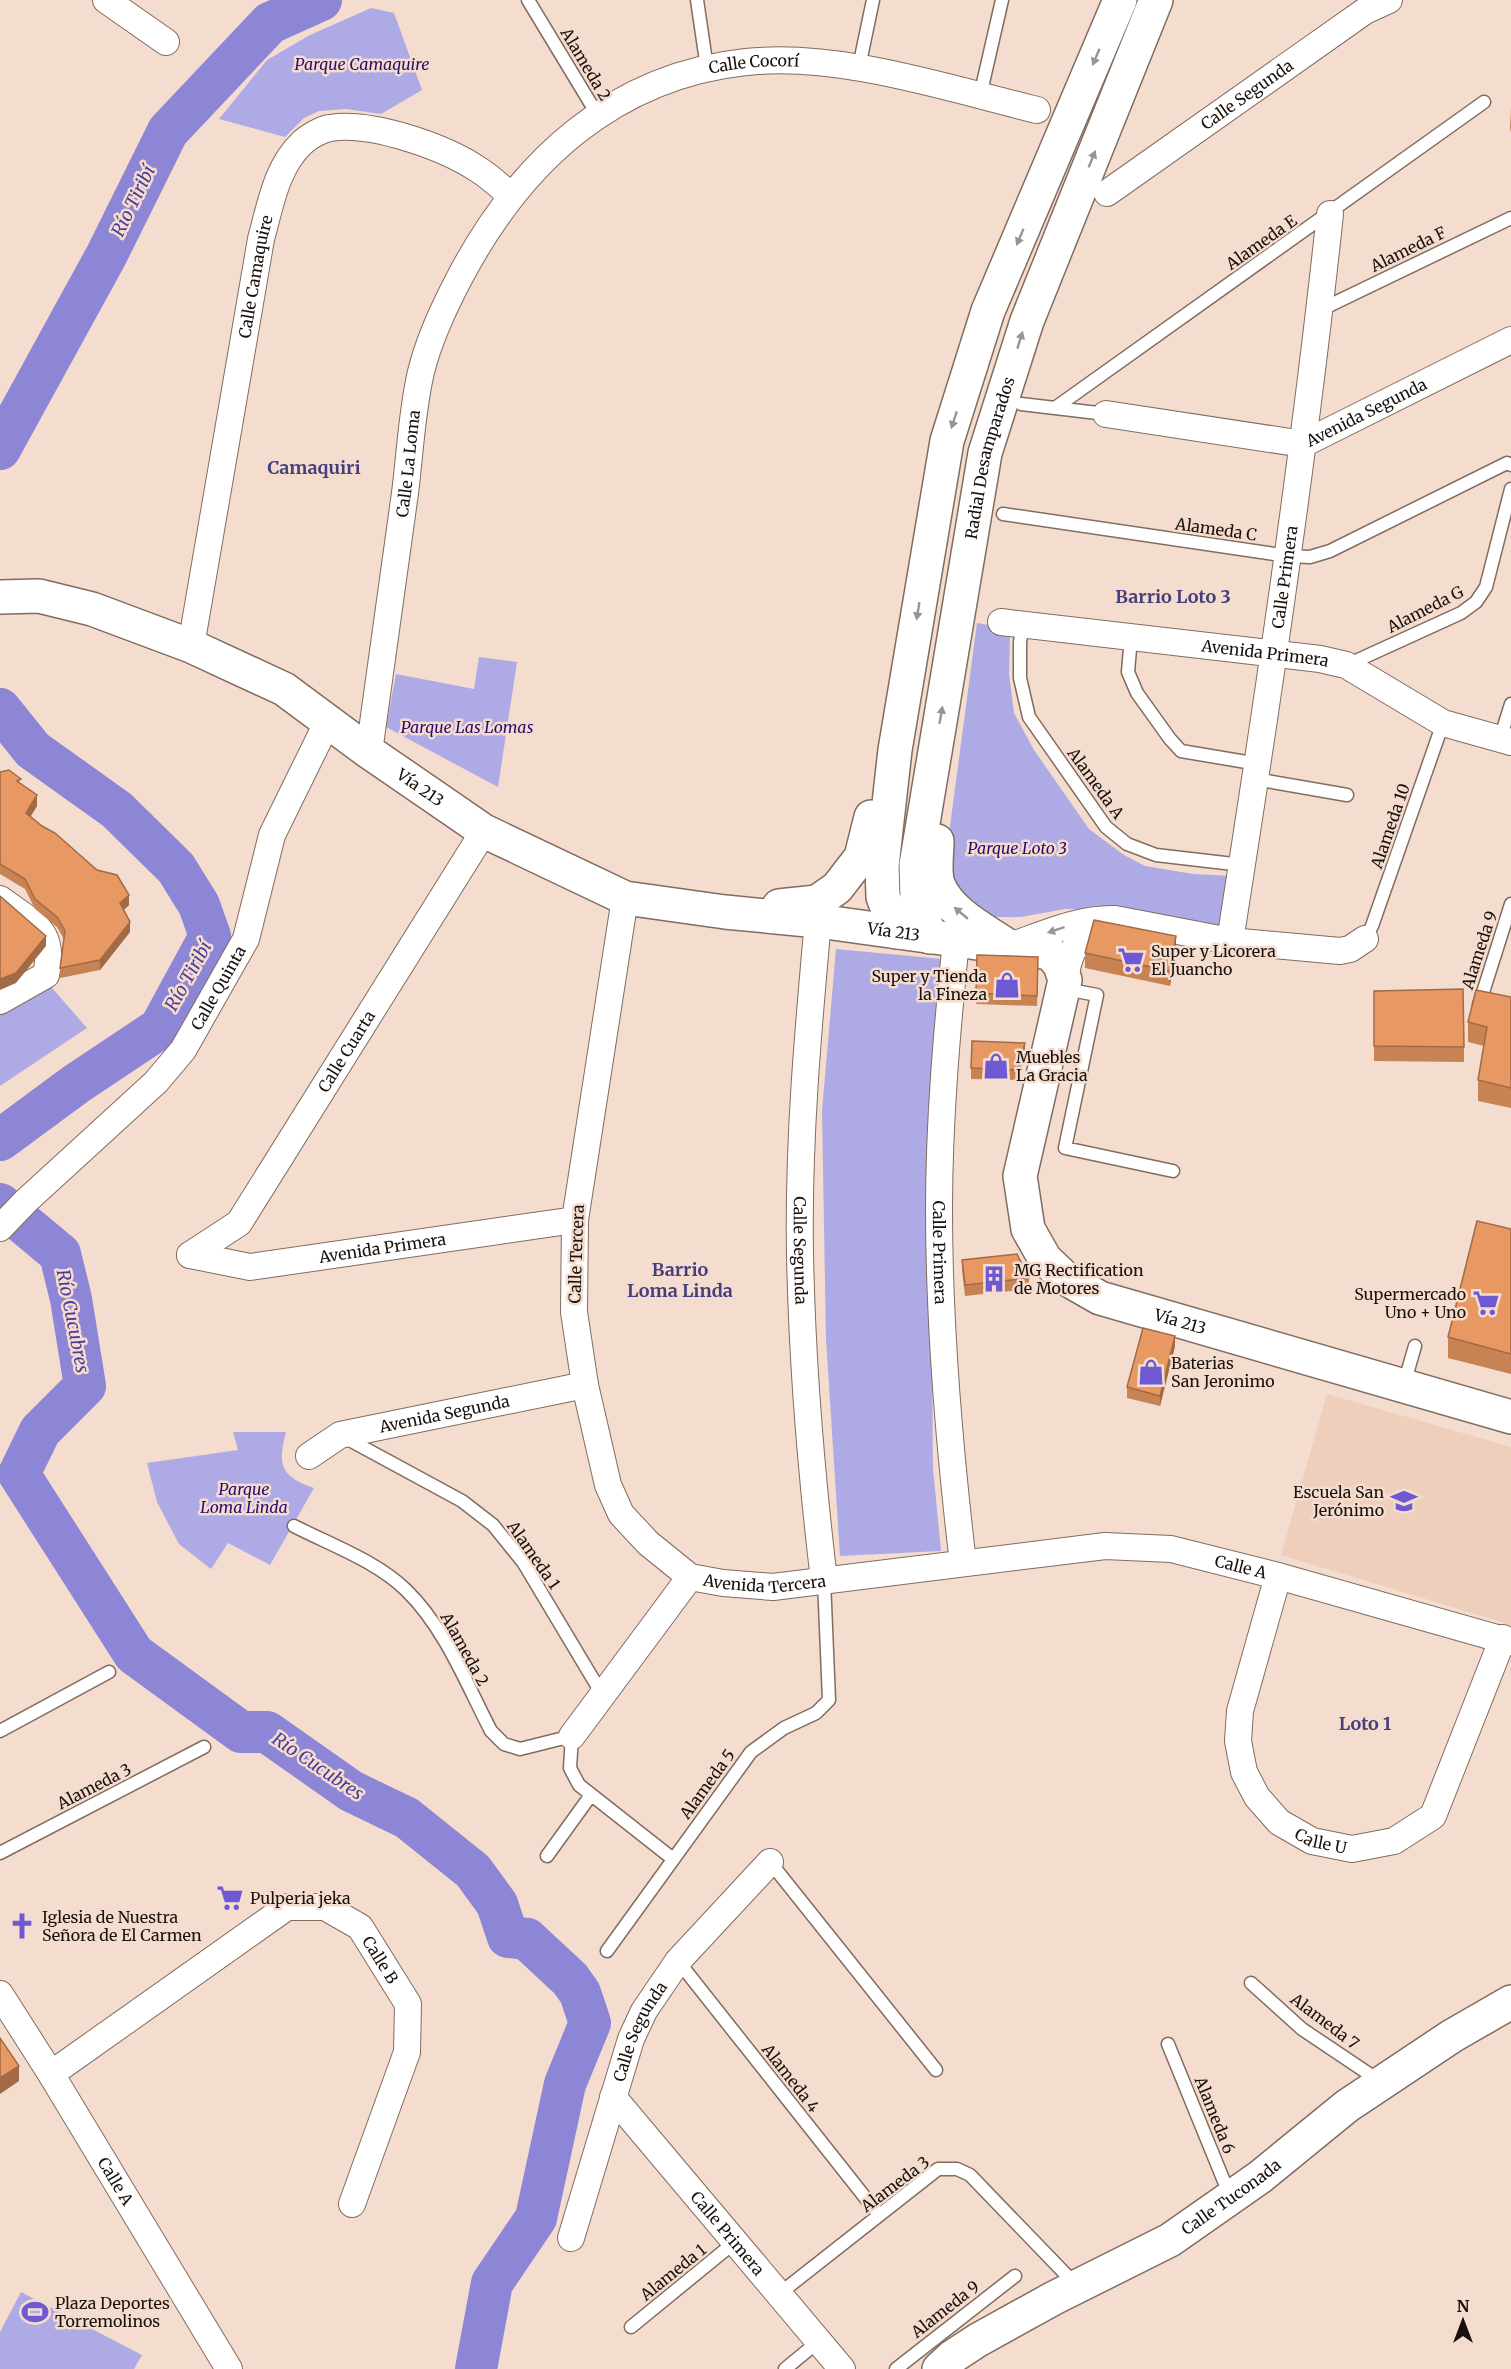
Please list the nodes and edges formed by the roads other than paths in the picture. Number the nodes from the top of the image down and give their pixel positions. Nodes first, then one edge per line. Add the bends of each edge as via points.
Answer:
1 (106, 0) edge
2 (528, 0) edge
3 (697, 0) edge
4 (873, 0) edge
5 (1002, 0) edge
6 (1389, 0) edge
7 (1119, 2) edge
8 (1153, 7) edge
9 (166, 42) dead end
10 (859, 67) junction
11 (707, 68) junction
12 (980, 96) junction
13 (1484, 102) dead end
14 (1036, 110) dead end
15 (597, 114) junction
16 (1107, 193) dead end
17 (511, 196) junction
18 (1330, 214) junction
19 (1511, 218) edge
20 (1320, 310) junction
21 (1511, 340) edge
22 (1021, 404) dead end
23 (1055, 408) junction
24 (1106, 414) joint
25 (1303, 444) junction
26 (1511, 465) edge
27 (1511, 489) edge
28 (1003, 514) dead end
29 (1287, 556) junction
30 (0, 597) edge
31 (1012, 623) joint
32 (1131, 637) junction
33 (191, 646) junction
34 (1275, 654) junction
35 (1346, 665) junction
36 (1511, 704) edge
37 (328, 722) junction
38 (1443, 723) junction
39 (1505, 740) edge
40 (895, 750) junction
41 (369, 752) junction
42 (933, 763) junction
43 (1256, 772) junction
44 (1347, 795) dead end
45 (484, 831) junction
46 (861, 857) junction
47 (1242, 865) junction
48 (625, 898) junction
49 (0, 899) edge
50 (1511, 904) edge
51 (725, 912) junction
52 (1104, 919) junction
53 (818, 921) junction
54 (897, 932) junction
55 (943, 939) junction
56 (1365, 939) joint
57 (1230, 941) junction
58 (1009, 946) junction
59 (1064, 984) junction
60 (0, 1000) edge
61 (1479, 1006) edge
62 (1173, 1171) dead end
63 (575, 1220) junction
64 (0, 1228) edge
65 (190, 1256) joint
66 (1415, 1346) dead end
67 (585, 1384) junction
68 (1404, 1385) junction
69 (1511, 1418) edge
70 (340, 1435) junction
71 (309, 1456) dead end
72 (294, 1526) dead end
73 (963, 1563) junction
74 (1278, 1576) junction
75 (690, 1577) junction
76 (824, 1580) junction
77 (1507, 1640) edge
78 (109, 1672) dead end
79 (603, 1694) junction
80 (0, 1731) edge
81 (572, 1736) junction
82 (204, 1747) dead end
83 (591, 1794) junction
84 (0, 1853) edge
85 (547, 1856) dead end
86 (673, 1859) junction
87 (770, 1862) joint
88 (607, 1951) dead end
89 (678, 1961) junction
90 (1251, 1983) dead end
91 (0, 1994) edge
92 (1511, 2002) edge
93 (1168, 2044) dead end
94 (936, 2070) dead end
95 (51, 2074) junction
96 (1383, 2083) junction
97 (613, 2097) junction
98 (1231, 2198) junction
99 (352, 2204) dead end
100 (879, 2215) junction
101 (571, 2238) dead end
102 (735, 2242) junction
103 (1015, 2276) dead end
104 (1077, 2287) junction
105 (779, 2294) junction
106 (631, 2327) dead end
107 (819, 2341) junction
108 (229, 2369) edge
109 (785, 2369) edge
110 (842, 2369) edge
111 (896, 2369) edge
112 (939, 2369) edge

1 - 9 street
2 - 15 lane, Alameda 2
3 - 11 lane
4 - 10 lane
5 - 12 lane
6 - 16 street, Calle Segunda via 1365,11
7 -> 40 main road via 988,311 947,441
42 -> 8 main road, Radial Desamparados via 985,453 1027,321
10 - 11 street, Calle Cocorí via 794,61
10 - 12 street, Calle Cocorí
11 - 15 street, Calle Cocorí via 653,85
12 - 14 street, Calle Cocorí
13 - 18 lane, Alameda E
15 - 17 street, Calle Cocorí via 559,143
17 - 33 street, Calle Camaquire via 479,169 434,148 401,135 362,128 328,128 303,142 287,162 274,191 261,239
17 - 41 street, Calle La Loma via 476,245 445,304 421,371
18 - 20 street, Calle Primera
18 - 23 lane, Alameda E
19 - 20 lane, Alameda F
20 - 25 street, Calle Primera
21 - 25 street, Avenida Segunda
22 - 23 lane
23 - 24 lane
24 - 25 street, Avenida Segunda
25 - 29 street, Calle Primera
26 - 29 lane, Alameda C via 1507,463 1330,551 1310,557
27 - 35 lane, Alameda G via 1486,587 1476,602 1461,613
28 - 29 lane, Alameda C
29 - 34 street, Calle Primera
30 - 33 main road, Vía 213 via 39,596 82,606
31 - 32 street, Avenida Primera
31 - 47 lane, Alameda A via 1029,717 1106,827 1127,844 1156,855
32 - 34 street, Avenida Primera
32 - 43 lane via 1128,672 1137,693 1181,751
33 - 37 main road, Vía 213 via 284,689
34 - 35 street, Avenida Primera
34 - 43 street, Calle Primera
35 - 38 street, Avenida Primera
36 - 39 lane
37 - 41 main road, Vía 213
37 - 64 street, Calle Quinta via 272,836 246,939 183,1050 156,1082
38 - 39 street, Avenida Primera
38 - 56 lane, Alameda 10
40 - 46 main road via 879,786
40 - 54 main road via 882,866 883,897
41 - 45 main road, Vía 213
42 - 55 main road, Radial Desamparados via 916,865 917,897
58 -> 42 main road via 964,916 937,882
43 - 44 lane
43 - 47 street, Calle Primera
45 - 48 main road, Vía 213
45 - 65 street, Calle Cuarta via 238,1223
46 - 51 main road via 837,888 817,902
46 - 53 main road via 854,883 839,905
47 - 57 street, Calle Primera
48 - 51 main road, Vía 213
48 - 63 street, Calle Tercera
49 - 60 street via 48,941 46,975
50 - 61 lane, Alameda 9
51 - 53 main road, Vía 213
52 - 57 street
52 -> 58 street
52 - 59 street via 1076,944 1066,965
53 - 54 main road, Vía 213
53 - 76 street, Calle Segunda via 801,1141 800,1251 806,1405
54 - 55 main road, Vía 213
55 - 58 main road, Vía 213
55 - 73 street, Calle Primera via 940,1263 945,1386
56 - 57 street via 1340,951
58 - 59 main road, Vía 213 via 1050,953 1060,964
59 - 62 lane via 1098,995 1065,1148
59 - 68 main road, Vía 213 via 1020,1176 1028,1229 1045,1259 1065,1278 1100,1298
63 - 65 street, Avenida Primera via 250,1267
63 - 67 street, Calle Tercera via 574,1311
66 - 68 lane
67 - 70 street, Avenida Segunda
67 - 75 street, Calle Tercera via 608,1485 621,1514 648,1543
68 - 69 main road, Vía 213
70 - 71 street, Avenida Segunda
70 - 79 lane, Alameda 1 via 462,1501 493,1525 523,1562
72 - 81 lane, Alameda 2 via 367,1562 405,1589 436,1626 491,1731 504,1744 520,1749
73 - 74 street, Calle A via 1105,1546 1171,1549
73 - 76 street, Avenida Tercera
74 - 77 street, Calle A
74 - 77 street, Calle U via 1240,1712 1238,1741 1244,1772 1257,1797 1279,1822 1312,1841 1352,1849 1394,1841 1433,1816
75 - 76 street, Avenida Tercera via 773,1587
75 - 79 street, Avenida Tercera
76 - 86 lane, Alameda 5 via 829,1700 816,1713 784,1728 751,1752
78 - 80 lane
79 - 81 street, Avenida Tercera
81 - 83 lane via 570,1768 579,1785
82 - 84 lane, Alameda 3
83 - 85 lane
83 - 86 lane
86 - 88 lane, Alameda 5
87 - 89 street, Calle Segunda
87 - 94 lane
89 - 97 street, Calle Segunda via 644,2011
89 - 100 lane, Alameda 4
90 - 96 lane, Alameda 7 via 1302,2029
91 - 95 street, Calle A
92 - 96 main road, Calle Tuconada
93 - 98 lane, Alameda 6
95 - 99 street, Calle B via 287,1907 325,1907 360,1927 408,2004 407,2052
95 - 108 street, Calle A
96 - 98 main road, Calle Tuconada via 1347,2106
97 - 101 street, Calle Segunda
97 - 102 street, Calle Primera
98 - 104 main road, Calle Tuconada via 1170,2240
100 - 104 lane, Alameda 3 via 938,2169 957,2169 970,2175
100 - 105 lane, Alameda 3
102 - 105 street, Calle Primera
102 - 106 lane, Alameda 1
103 - 111 lane, Alameda 9
104 - 112 main road, Calle Tuconada via 978,2340
105 - 107 street, Calle Primera
107 - 109 lane
107 - 110 street, Calle Primera

